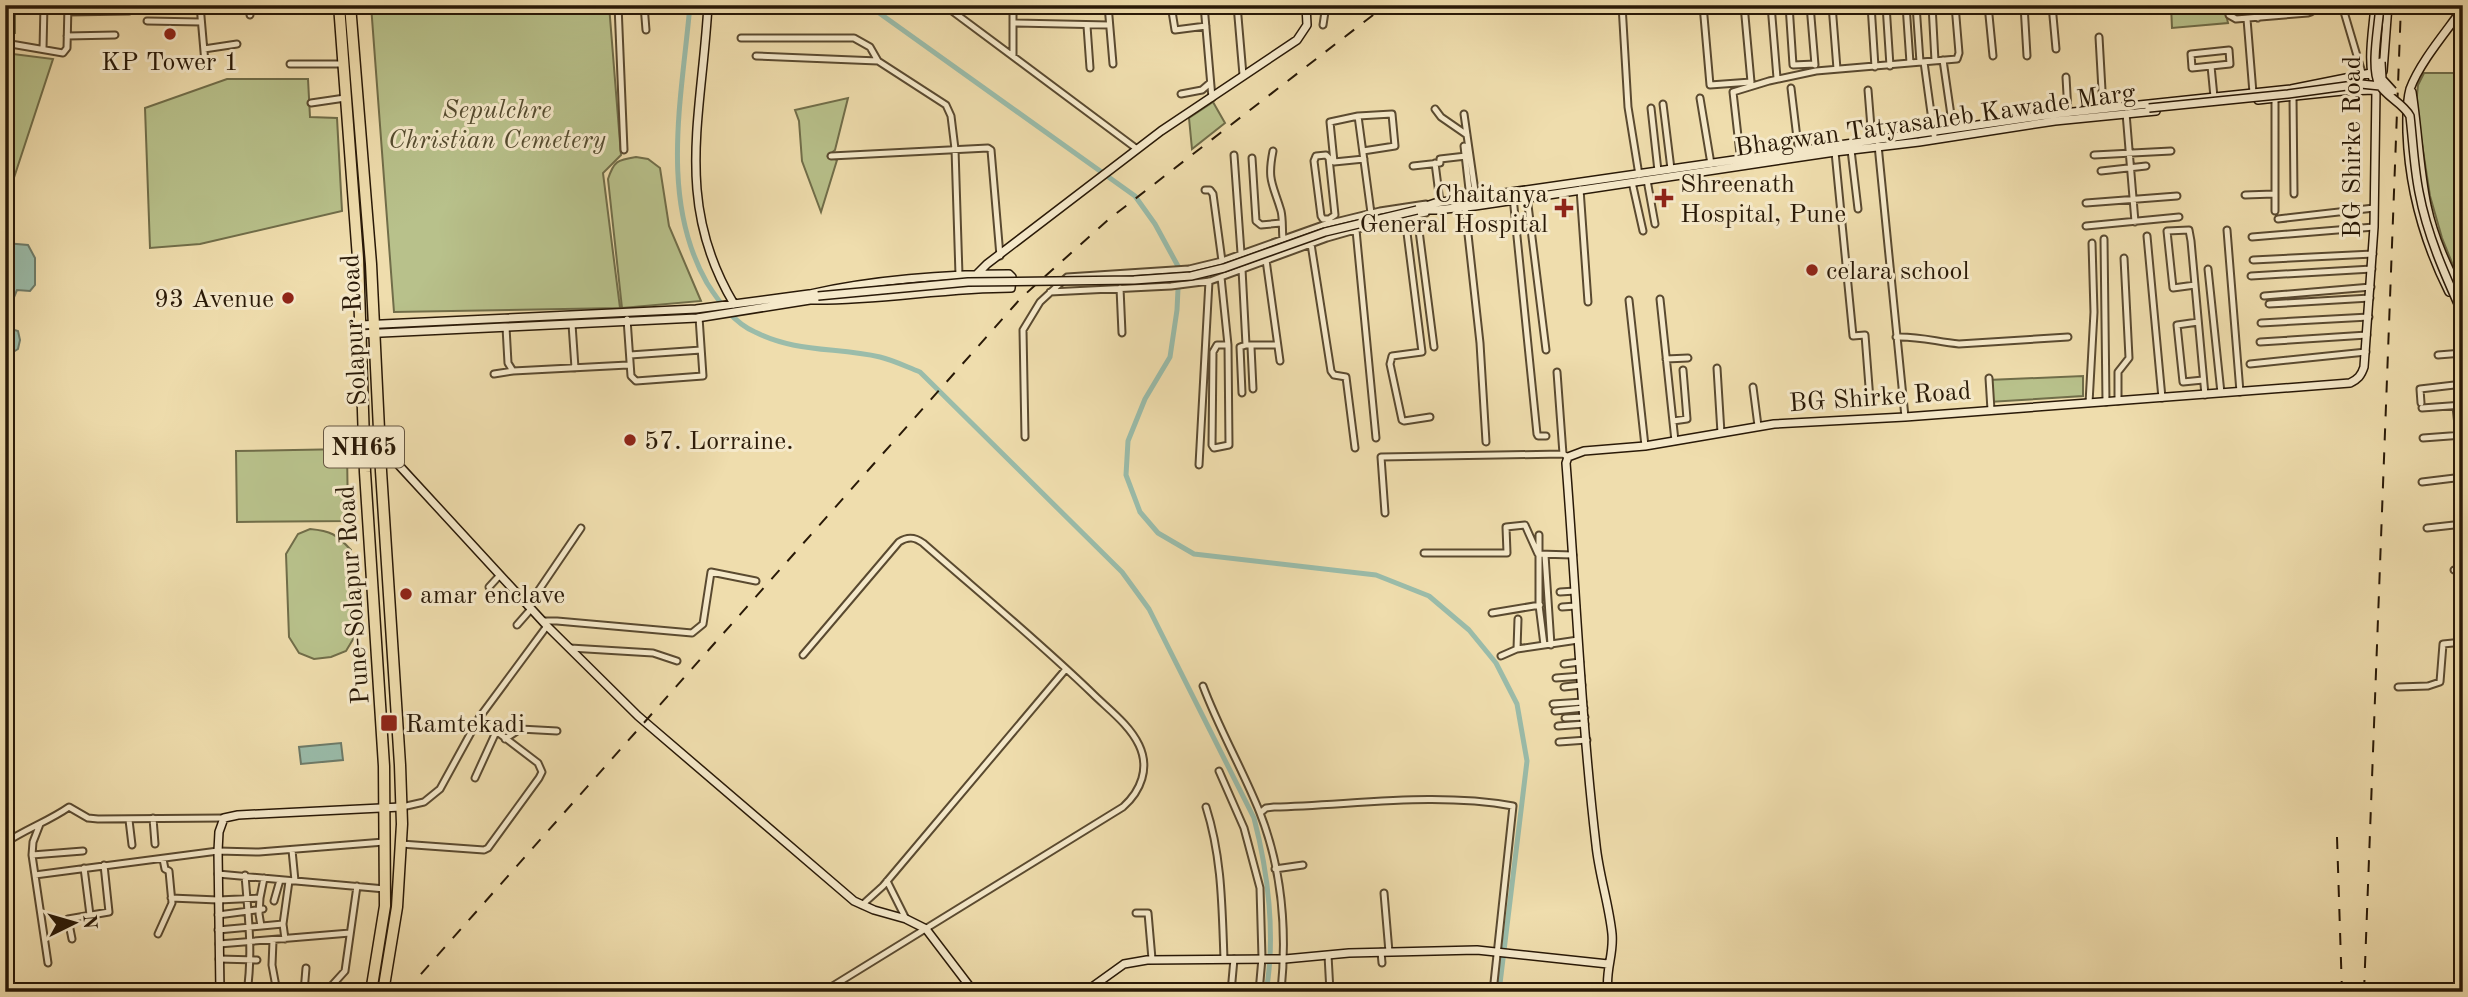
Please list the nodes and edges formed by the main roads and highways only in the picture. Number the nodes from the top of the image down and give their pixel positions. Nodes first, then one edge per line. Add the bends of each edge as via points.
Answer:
1 (339, 5) edge
2 (350, 5) edge
3 (367, 215) junction
4 (355, 221) junction
5 (371, 992) edge
6 (383, 992) edge

1 - 4 highway, Pune-Solapur Road / NH65
2 - 3 highway, Solapur Road / NH65
3 - 4 highway
3 - 6 highway, Solapur Road / NH65 via 401,807 397,907
4 - 5 highway, Pune-Solapur Road / NH65 via 385,807 385,906

